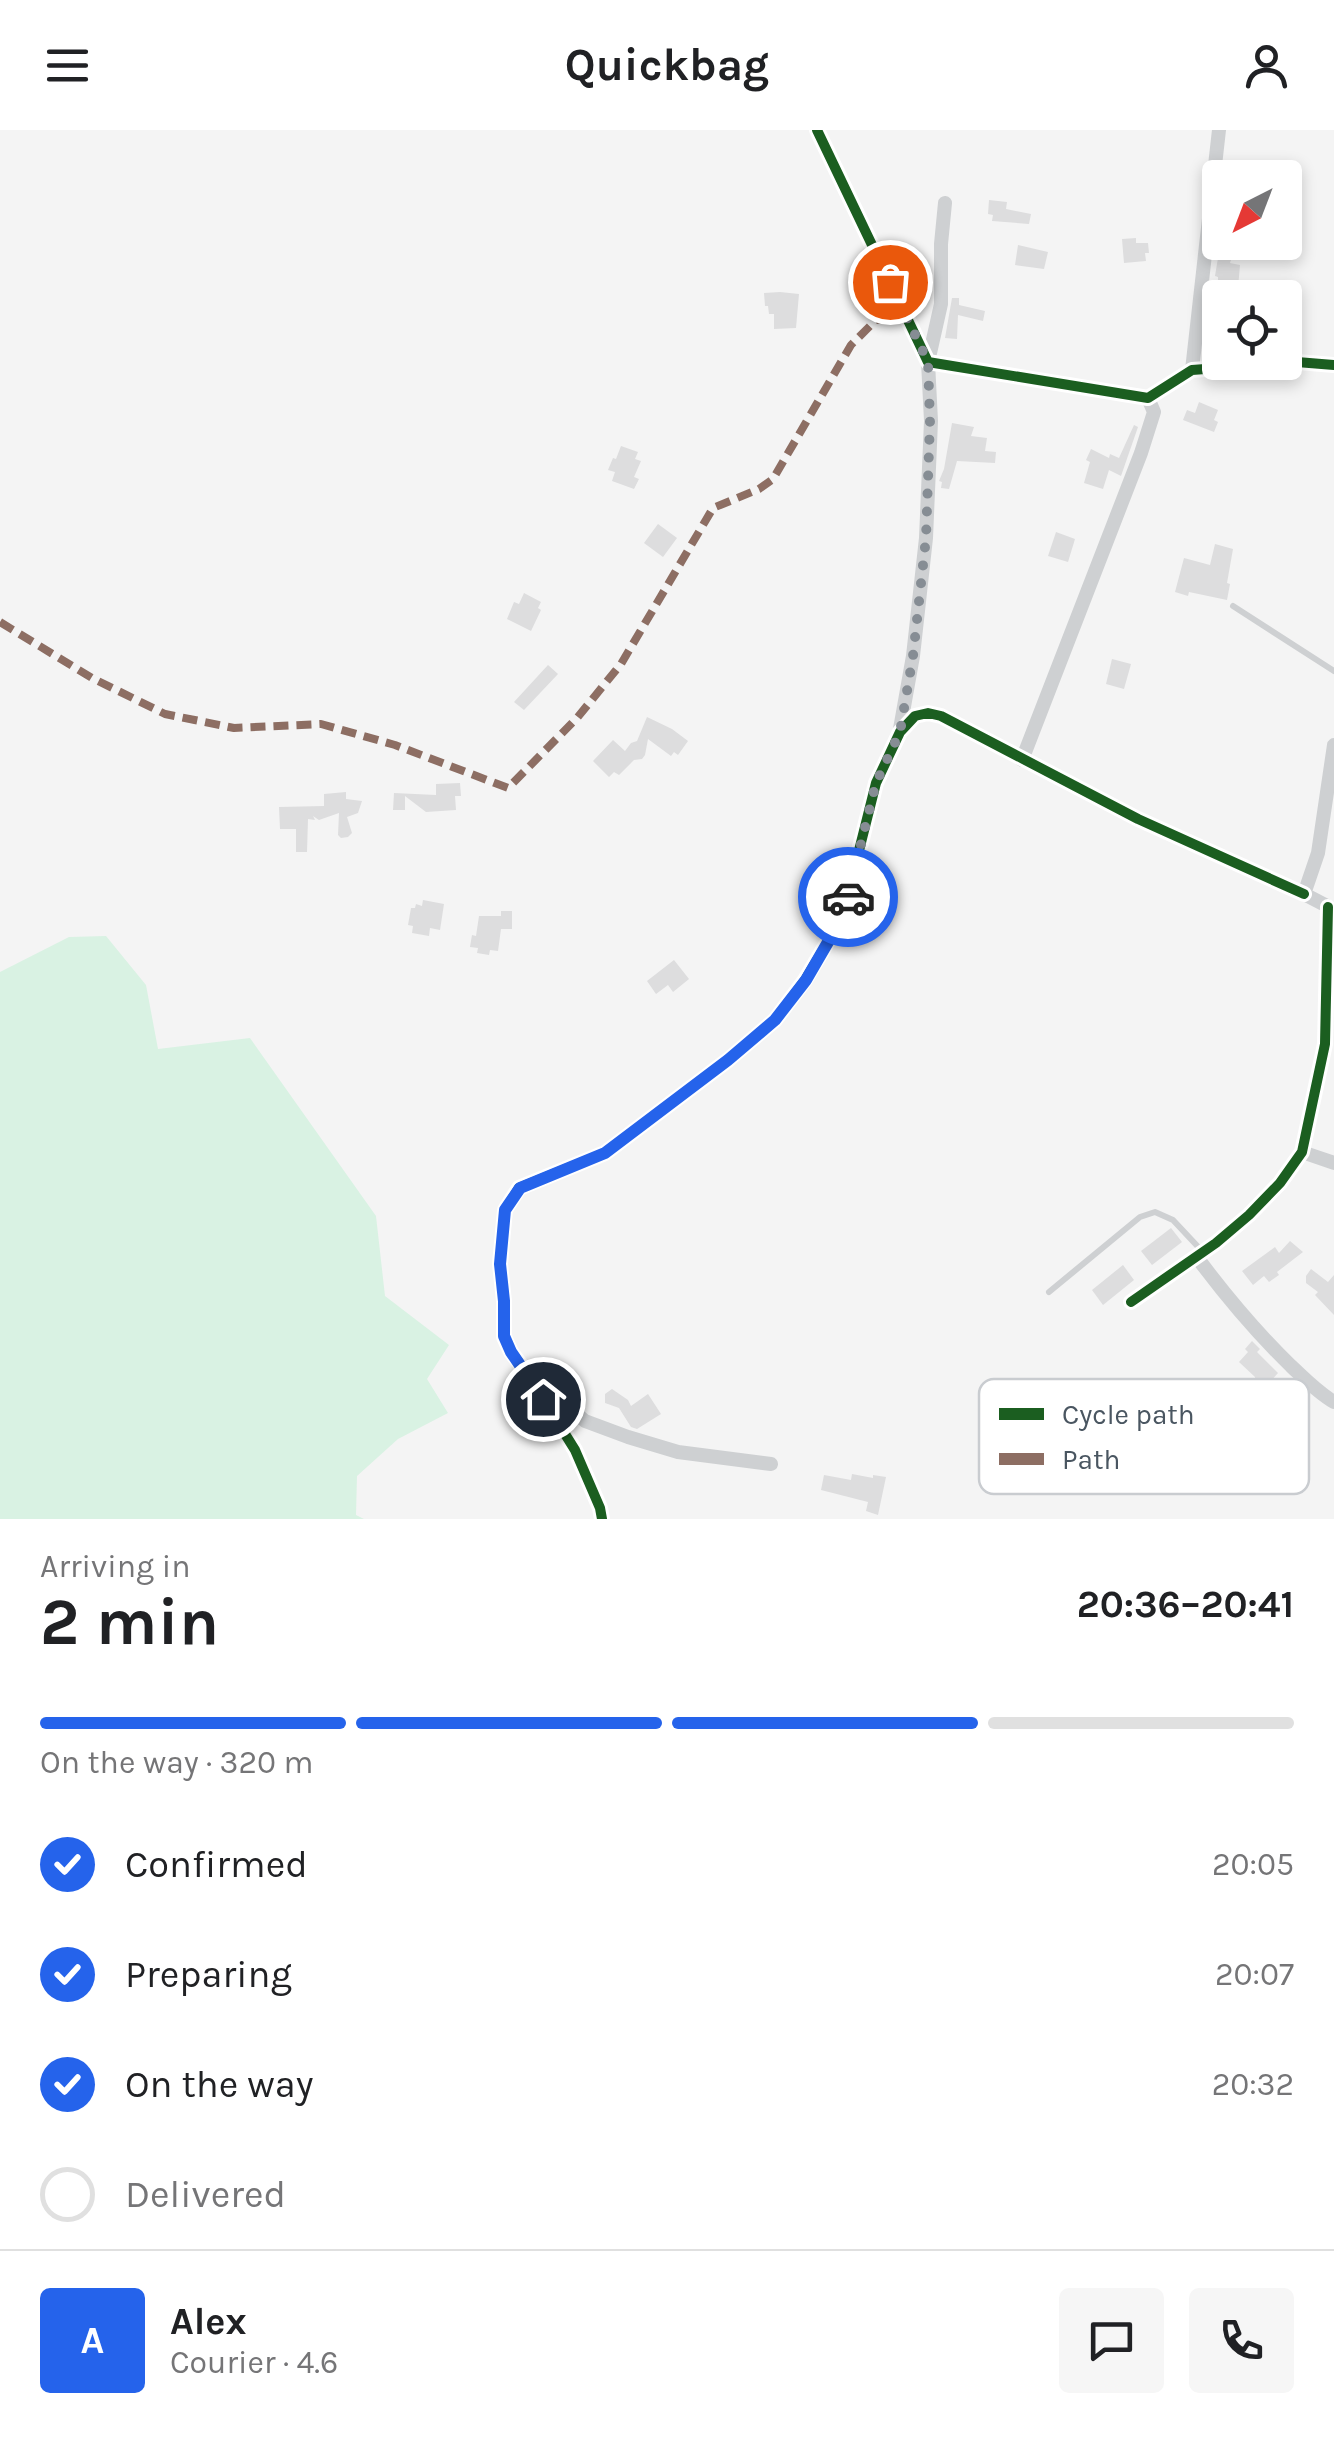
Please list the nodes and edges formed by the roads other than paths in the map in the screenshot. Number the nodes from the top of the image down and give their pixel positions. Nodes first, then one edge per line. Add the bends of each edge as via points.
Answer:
1 (817, 130) edge
2 (1219, 130) edge
3 (944, 204) dead end
4 (928, 362) junction
5 (1334, 365) edge
6 (1192, 370) junction
7 (1148, 398) junction
8 (1233, 606) dead end
9 (1334, 671) edge
10 (900, 732) junction
11 (1334, 745) edge
12 (1022, 760) junction
13 (1304, 894) junction
14 (1331, 908) edge
15 (1302, 1152) junction
16 (1334, 1163) edge
17 (1200, 1254) junction
18 (1049, 1292) dead end
19 (1131, 1302) dead end
20 (527, 1373) junction
21 (1304, 1379) edge
22 (1309, 1383) edge
23 (1334, 1402) edge
24 (586, 1421) junction
25 (575, 1450) junction
26 (771, 1464) dead end
27 (602, 1519) edge

1 - 4 street
2 - 6 street
3 - 4 street via 941,304
4 - 7 street
4 - 10 street via 926,538
5 - 6 street
6 - 7 street
7 - 12 street via 1154,412 1141,452
8 - 9 lane
10 - 12 street via 928,713
10 - 20 street via 876,783 842,918 775,1020 605,1153 520,1188 505,1210 504,1336
11 - 13 street via 1318,853
12 - 13 street
13 - 14 street
14 - 15 street via 1325,1044
15 - 16 street
15 - 17 street via 1249,1215
17 - 18 lane via 1172,1220 1155,1212 1140,1217
17 - 19 street
17 - 21 street via 1226,1296
20 - 24 street
20 - 25 street
22 - 23 street
24 - 25 street
24 - 26 street via 678,1452
25 - 27 street

